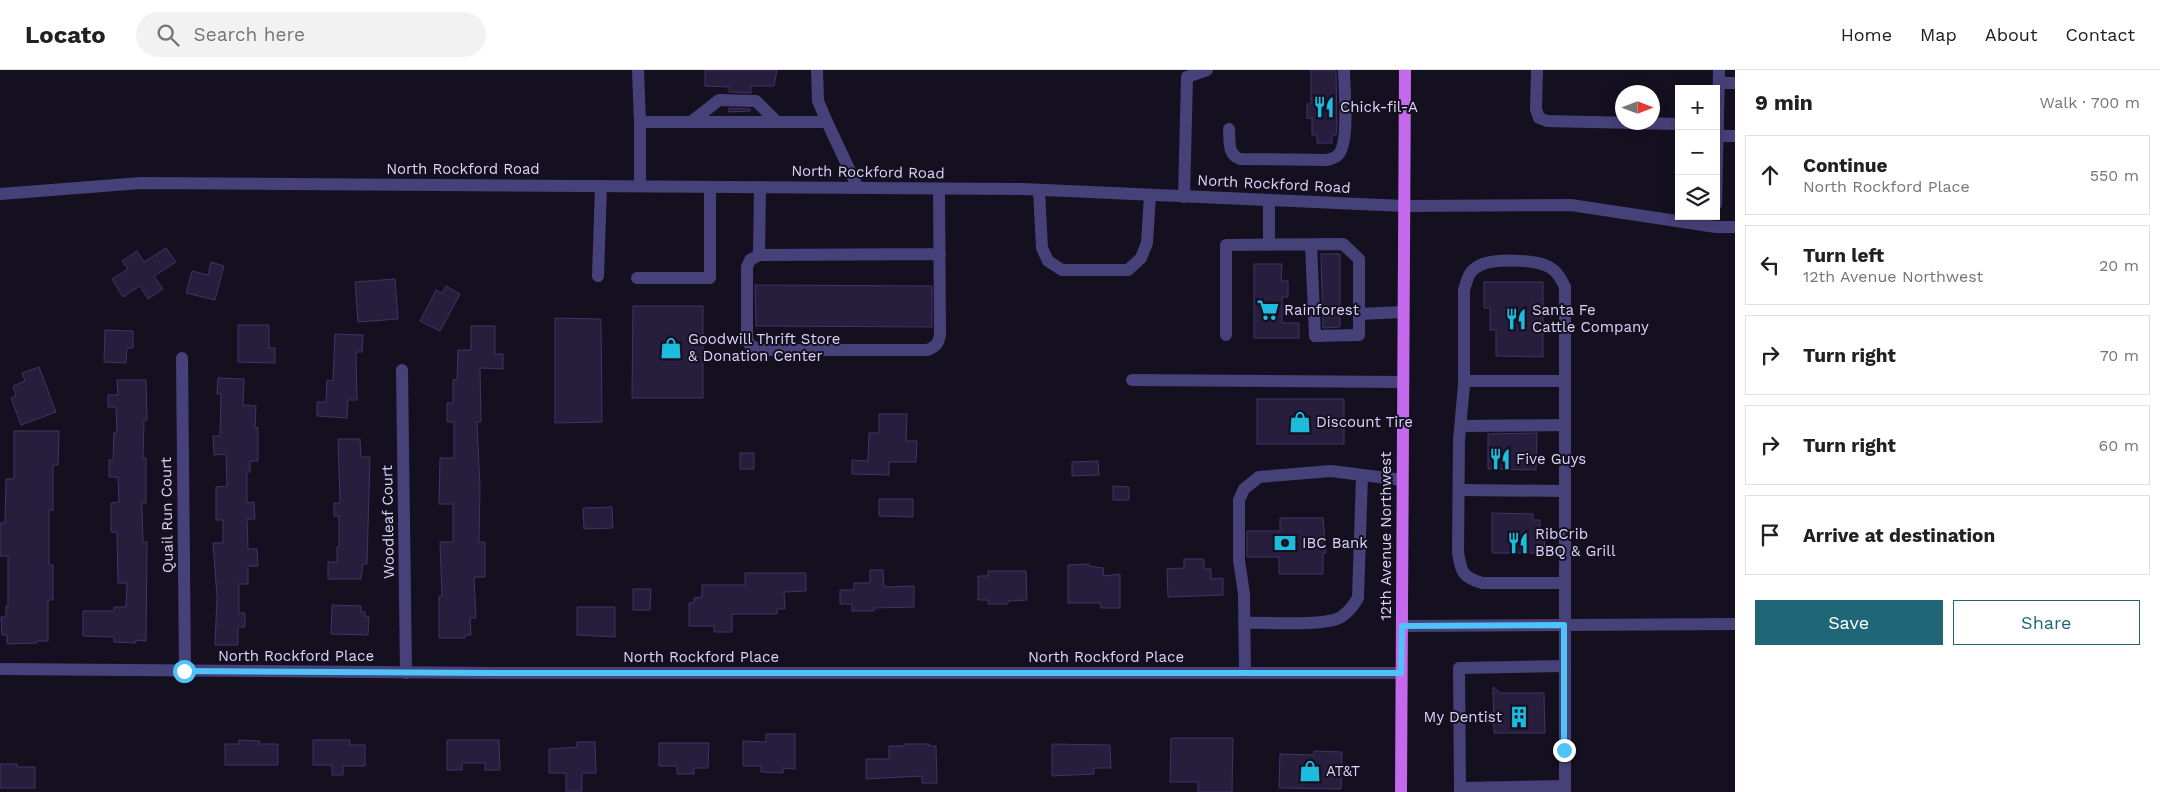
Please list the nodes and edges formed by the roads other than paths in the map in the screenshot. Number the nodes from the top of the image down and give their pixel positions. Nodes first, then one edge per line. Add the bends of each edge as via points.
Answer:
1 (638, 70) edge
2 (817, 70) edge
3 (1208, 70) edge
4 (1344, 70) edge
5 (1405, 70) edge
6 (1537, 70) edge
7 (1719, 76) edge
8 (1735, 83) edge
9 (640, 122) junction
10 (691, 122) junction
11 (777, 122) junction
12 (827, 122) junction
13 (1675, 124) edge
14 (1229, 129) dead end
15 (1720, 129) edge
16 (1717, 130) edge
17 (1735, 136) edge
18 (1716, 175) edge
19 (601, 186) junction
20 (640, 186) junction
21 (710, 187) junction
22 (760, 187) junction
23 (858, 188) junction
24 (939, 189) junction
25 (1039, 190) junction
26 (0, 194) edge
27 (1150, 195) junction
28 (1184, 197) junction
29 (1269, 200) junction
30 (1404, 206) junction
31 (1716, 221) edge
32 (1735, 227) edge
33 (1269, 245) junction
34 (1312, 245) junction
35 (940, 254) junction
36 (759, 255) junction
37 (598, 276) dead end
38 (637, 278) dead end
39 (1404, 312) junction
40 (1359, 314) junction
41 (1226, 335) dead end
42 (182, 358) dead end
43 (402, 370) dead end
44 (1132, 380) dead end
45 (1464, 381) junction
46 (1565, 381) junction
47 (1403, 382) junction
48 (1565, 425) junction
49 (1461, 426) junction
50 (1362, 475) junction
51 (1402, 480) junction
52 (1459, 490) junction
53 (1564, 492) junction
54 (1564, 583) junction
55 (1244, 623) junction
56 (1735, 624) edge
57 (1564, 625) junction
58 (1402, 626) junction
59 (1564, 666) junction
60 (0, 669) edge
61 (184, 671) junction
62 (406, 673) junction
63 (1245, 673) junction
64 (1401, 673) junction
65 (1565, 789) edge
66 (1460, 790) edge
67 (1401, 792) edge

1 - 9 street
2 - 12 street via 818,101
3 - 28 street via 1187,76
4 - 14 street via 1344,142 1335,157 1327,160 1240,159 1230,151
5 - 30 main road, 12th Avenue Northwest
6 - 13 street via 1536,109 1539,118 1547,121
7 - 8 street
9 - 10 street
9 - 20 street
10 - 11 street
10 - 11 street via 719,100 756,101
11 - 12 street
12 - 23 street
15 - 17 street
16 - 18 street
19 - 20 street, North Rockford Road
19 - 26 street, North Rockford Road via 141,183
19 - 37 street
20 - 21 street, North Rockford Road
21 - 22 street, North Rockford Road
21 - 38 street via 710,278
22 - 23 street, North Rockford Road
22 - 36 street
23 - 24 street, North Rockford Road
24 - 25 street, North Rockford Road
24 - 35 street
25 - 27 street, North Rockford Road
25 - 27 street via 1042,248 1048,262 1062,270 1128,270 1141,258 1147,243
27 - 28 street, North Rockford Road
28 - 29 street, North Rockford Road
29 - 30 street, North Rockford Road
29 - 33 street
30 - 31 street, North Rockford Road via 1571,205
30 - 39 main road, 12th Avenue Northwest
31 - 32 street, North Rockford Road
33 - 34 street
33 - 41 street via 1226,245
34 - 40 street via 1343,244 1359,259
34 - 40 street via 1315,336 1359,335
35 - 36 street
35 - 36 street via 939,342 927,350 755,349 747,339 747,267 750,260
39 - 40 street
39 - 47 main road, 12th Avenue Northwest
42 - 61 street, Quail Run Court
43 - 62 street, Woodleaf Court
44 - 47 street
45 - 46 street
45 - 46 street via 1464,290 1468,275 1477,266 1494,261 1514,261 1548,266 1558,274 1565,287
45 - 49 street
46 - 48 street
47 - 51 main road, 12th Avenue Northwest
48 - 49 street
48 - 53 street
49 - 52 street
50 - 51 street
50 - 55 street via 1358,598 1350,611 1338,619 1319,622
50 - 55 street via 1331,471 1259,477 1244,489 1239,500
51 - 58 main road, 12th Avenue Northwest
52 - 53 street
52 - 54 street via 1458,552 1461,570 1470,579 1482,583
53 - 54 street
54 - 57 street
55 - 63 street
56 - 57 street
57 - 58 street
57 - 59 street
58 - 64 main road, 12th Avenue Northwest
59 - 65 street
59 - 66 street via 1459,668
60 - 61 street, North Rockford Place
61 - 62 street, North Rockford Place
62 - 63 street, North Rockford Place
63 - 64 street, North Rockford Place
64 - 67 main road, 12th Avenue Northwest
65 - 66 street

